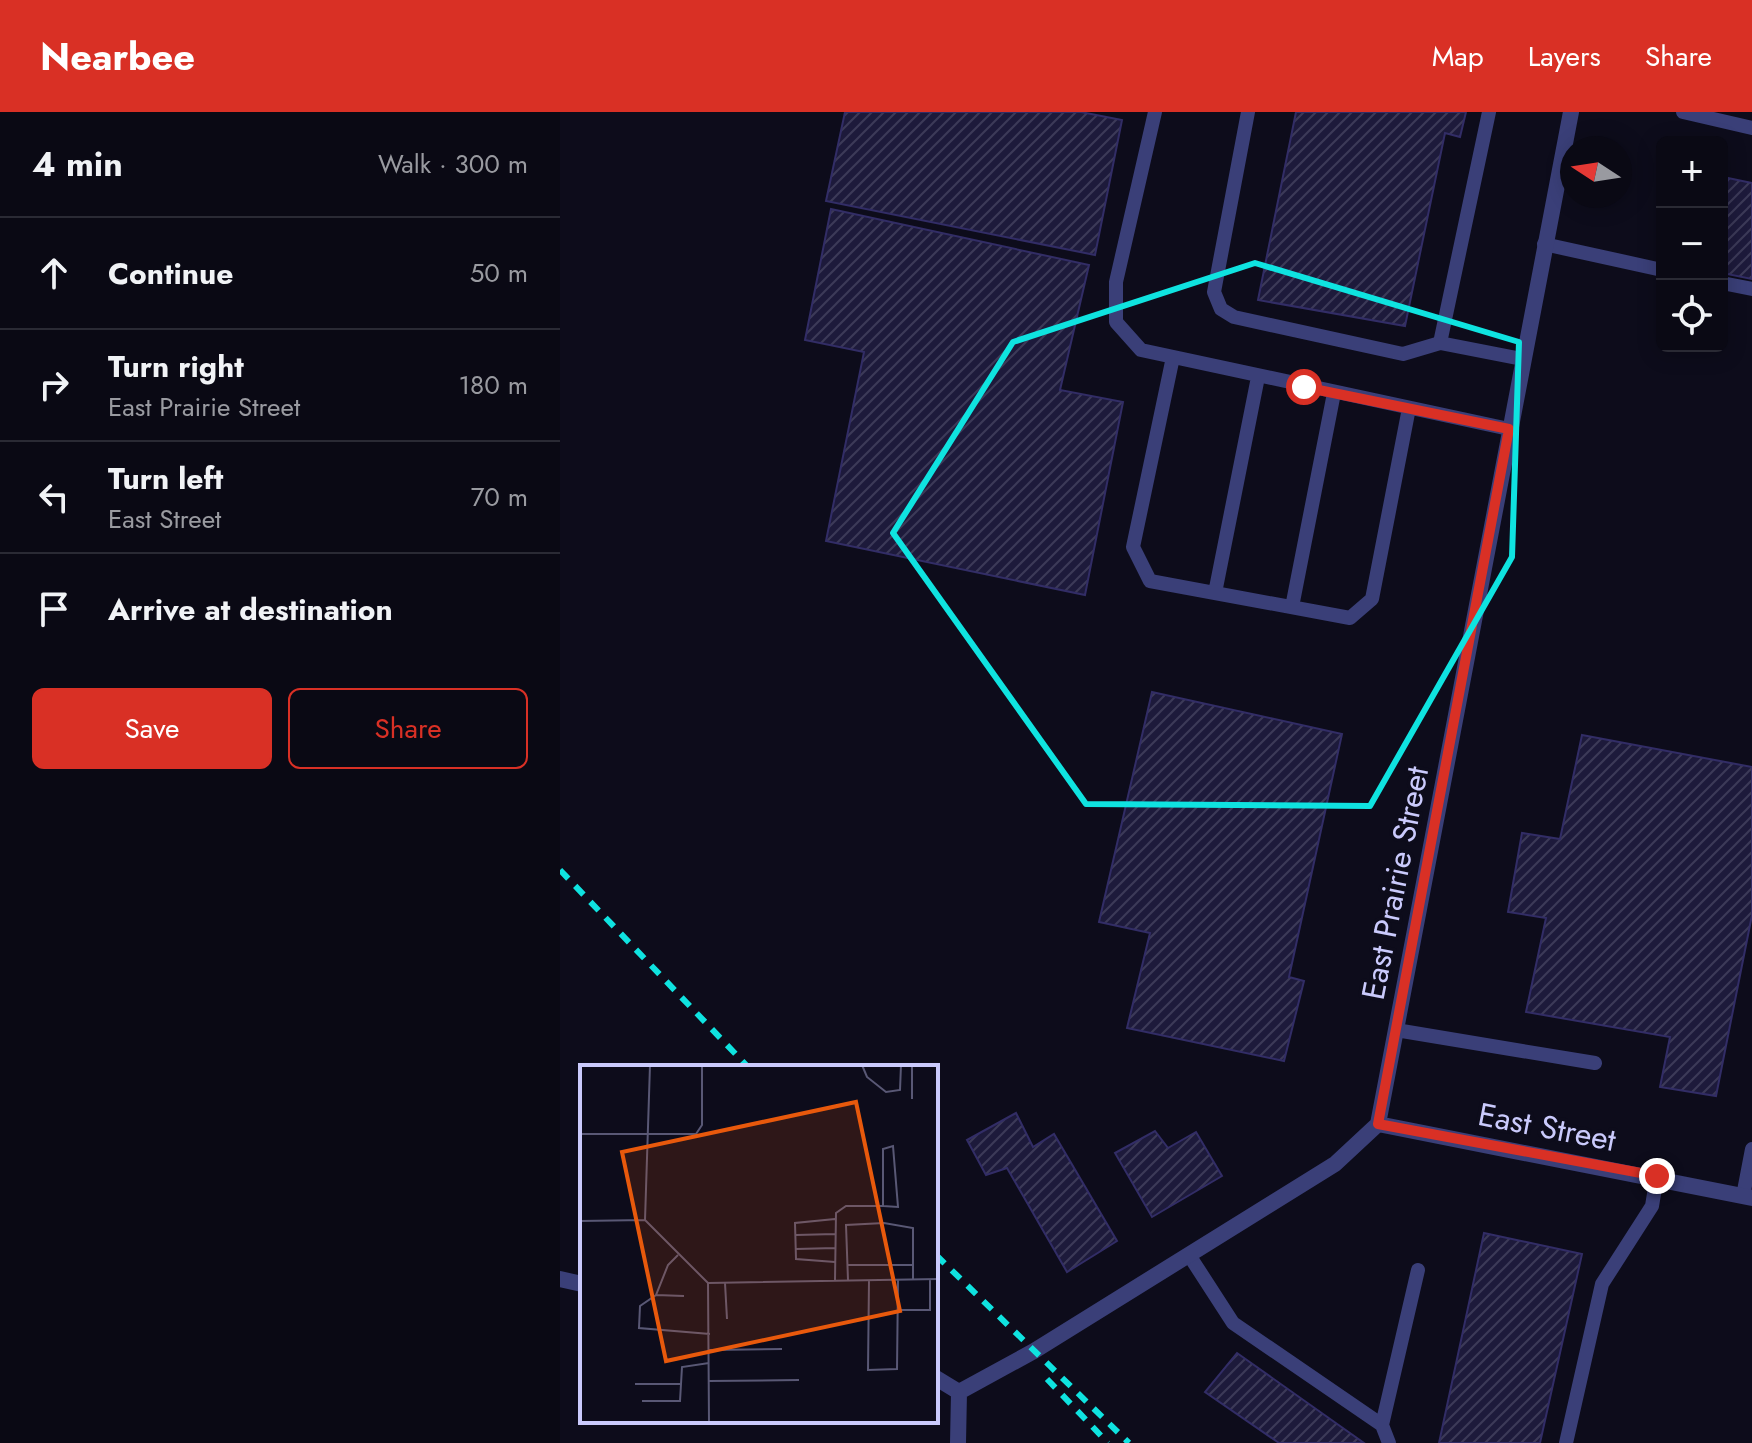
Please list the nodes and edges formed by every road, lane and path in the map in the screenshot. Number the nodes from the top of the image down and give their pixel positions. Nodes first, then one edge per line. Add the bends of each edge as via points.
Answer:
1 (1155, 112) edge
2 (1248, 112) edge
3 (1489, 112) edge
4 (1571, 112) edge
5 (1683, 112) edge
6 (1748, 122) edge
7 (1544, 244) junction
8 (1656, 269) edge
9 (1728, 284) edge
10 (1752, 289) edge
11 (1440, 343) junction
12 (1173, 357) junction
13 (1522, 359) junction
14 (1258, 377) junction
15 (1334, 393) junction
16 (1409, 408) junction
17 (1509, 429) junction
18 (1215, 593) junction
19 (1292, 607) junction
20 (1396, 1030) junction
21 (1595, 1063) dead end
22 (1378, 1124) junction
23 (1752, 1149) edge
24 (1657, 1176) junction
25 (1748, 1197) edge
26 (1189, 1255) junction
27 (1418, 1270) dead end
28 (560, 1279) edge
29 (580, 1284) edge
30 (938, 1379) edge
31 (959, 1392) junction
32 (1382, 1425) junction
33 (958, 1443) edge
34 (1389, 1443) edge
35 (1566, 1443) edge

1 - 12 lane via 1116,282 1116,322 1141,350
2 - 11 lane via 1214,292 1221,309 1234,317 1403,354
3 - 11 lane
4 - 7 street, East Prairie Street
5 - 6 lane
7 - 8 lane
7 - 13 street, East Prairie Street
9 - 10 lane
11 - 13 lane
12 - 14 lane
12 - 18 lane via 1133,547 1150,581
13 - 17 street, East Prairie Street
14 - 15 lane
14 - 18 lane
15 - 16 lane
15 - 19 lane
16 - 17 lane
16 - 19 lane via 1372,599 1350,618
17 - 20 street, East Prairie Street
18 - 19 lane
20 - 21 lane
20 - 22 street, East Prairie Street
22 - 24 street, East Street
22 - 26 street via 1335,1164
23 - 25 lane
24 - 25 street, East Street
24 - 35 lane via 1652,1206 1602,1284
26 - 31 street
26 - 32 lane via 1233,1323
27 - 32 lane
28 - 29 street
30 - 31 street
31 - 33 street
32 - 34 lane

